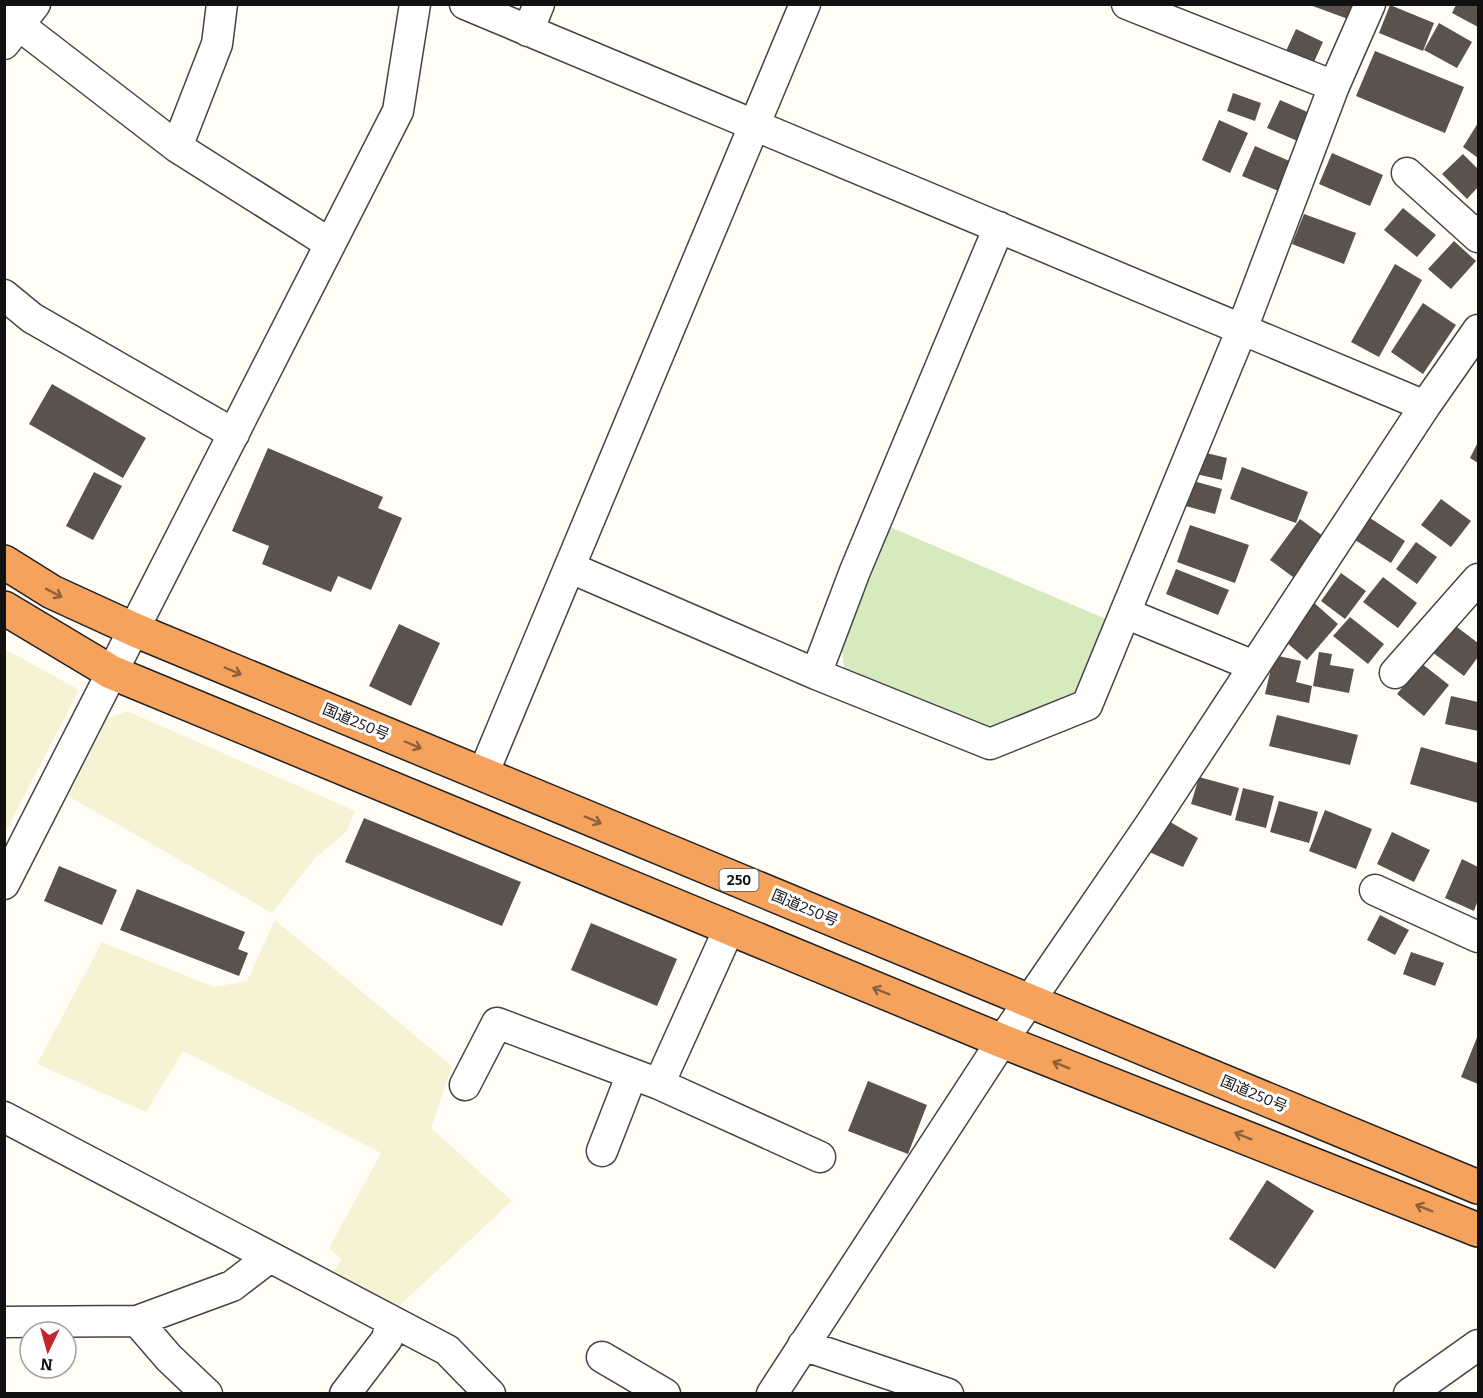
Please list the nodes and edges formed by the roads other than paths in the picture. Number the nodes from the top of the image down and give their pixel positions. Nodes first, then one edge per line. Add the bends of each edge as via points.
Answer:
1 (222, 4) edge
2 (415, 4) edge
3 (465, 4) edge
4 (805, 4) edge
5 (1128, 4) edge
6 (1370, 4) edge
7 (534, 18) edge
8 (16, 21) edge
9 (1334, 86) junction
10 (755, 126) junction
11 (177, 147) junction
12 (1407, 173) dead end
13 (999, 227) junction
14 (1479, 237) edge
15 (329, 243) junction
16 (4, 296) edge
17 (1242, 329) junction
18 (1479, 330) edge
19 (1425, 406) junction
20 (234, 434) junction
21 (4, 562) edge
22 (571, 568) junction
23 (1476, 587) edge
24 (4, 608) edge
25 (1125, 613) junction
26 (135, 630) junction
27 (1254, 666) junction
28 (111, 672) junction
29 (1395, 673) dead end
30 (816, 674) junction
31 (483, 774) junction
32 (8, 870) edge
33 (1375, 890) dead end
34 (729, 929) junction
35 (1479, 937) edge
36 (1030, 1001) junction
37 (1002, 1041) junction
38 (646, 1079) junction
39 (465, 1085) dead end
40 (4, 1117) edge
41 (602, 1151) dead end
42 (820, 1157) dead end
43 (1479, 1188) edge
44 (1479, 1230) edge
45 (270, 1257) junction
46 (137, 1321) junction
47 (391, 1321) junction
48 (4, 1322) edge
49 (803, 1345) junction
50 (1479, 1345) edge
51 (602, 1357) dead end
52 (207, 1394) edge
53 (345, 1394) edge
54 (490, 1394) edge
55 (664, 1394) edge
56 (772, 1394) edge
57 (948, 1394) edge
58 (1408, 1394) edge

1 - 11 street via 217,44
2 - 15 street via 398,111
3 - 7 street
4 - 10 street
5 - 9 street
6 - 9 street
7 - 10 street
8 - 11 street
9 - 17 street
10 - 13 street
10 - 22 street
11 - 15 street
12 - 14 street
13 - 17 street
13 - 30 street
15 - 20 street
16 - 20 street via 32,318
17 - 19 street
17 - 25 street
18 - 19 street
19 - 27 street
20 - 26 street
21 -> 26 highway, 国道250号 / 250 via 52,592
22 - 30 street
22 - 31 street
23 - 29 street
24 - 28 highway
25 - 27 street
25 - 30 street via 1087,705 990,744
26 - 28 street
26 -> 31 highway, 国道250号 / 250
27 - 36 street
28 - 32 street
28 - 34 highway
31 -> 36 highway, 国道250号 / 250
33 - 35 street
37 -> 34 highway
34 - 38 street
36 - 37 street
36 - 43 highway, 国道250号 / 250
44 -> 37 highway
37 - 49 street
38 - 39 street via 497,1023
38 - 41 street
38 - 42 street
40 - 45 street
45 - 46 street via 232,1286
45 - 47 street
46 - 48 street
46 - 52 street
47 - 53 street via 387,1339
47 - 54 street via 447,1350
49 - 56 street
49 - 57 street
50 - 58 street
51 - 55 street

